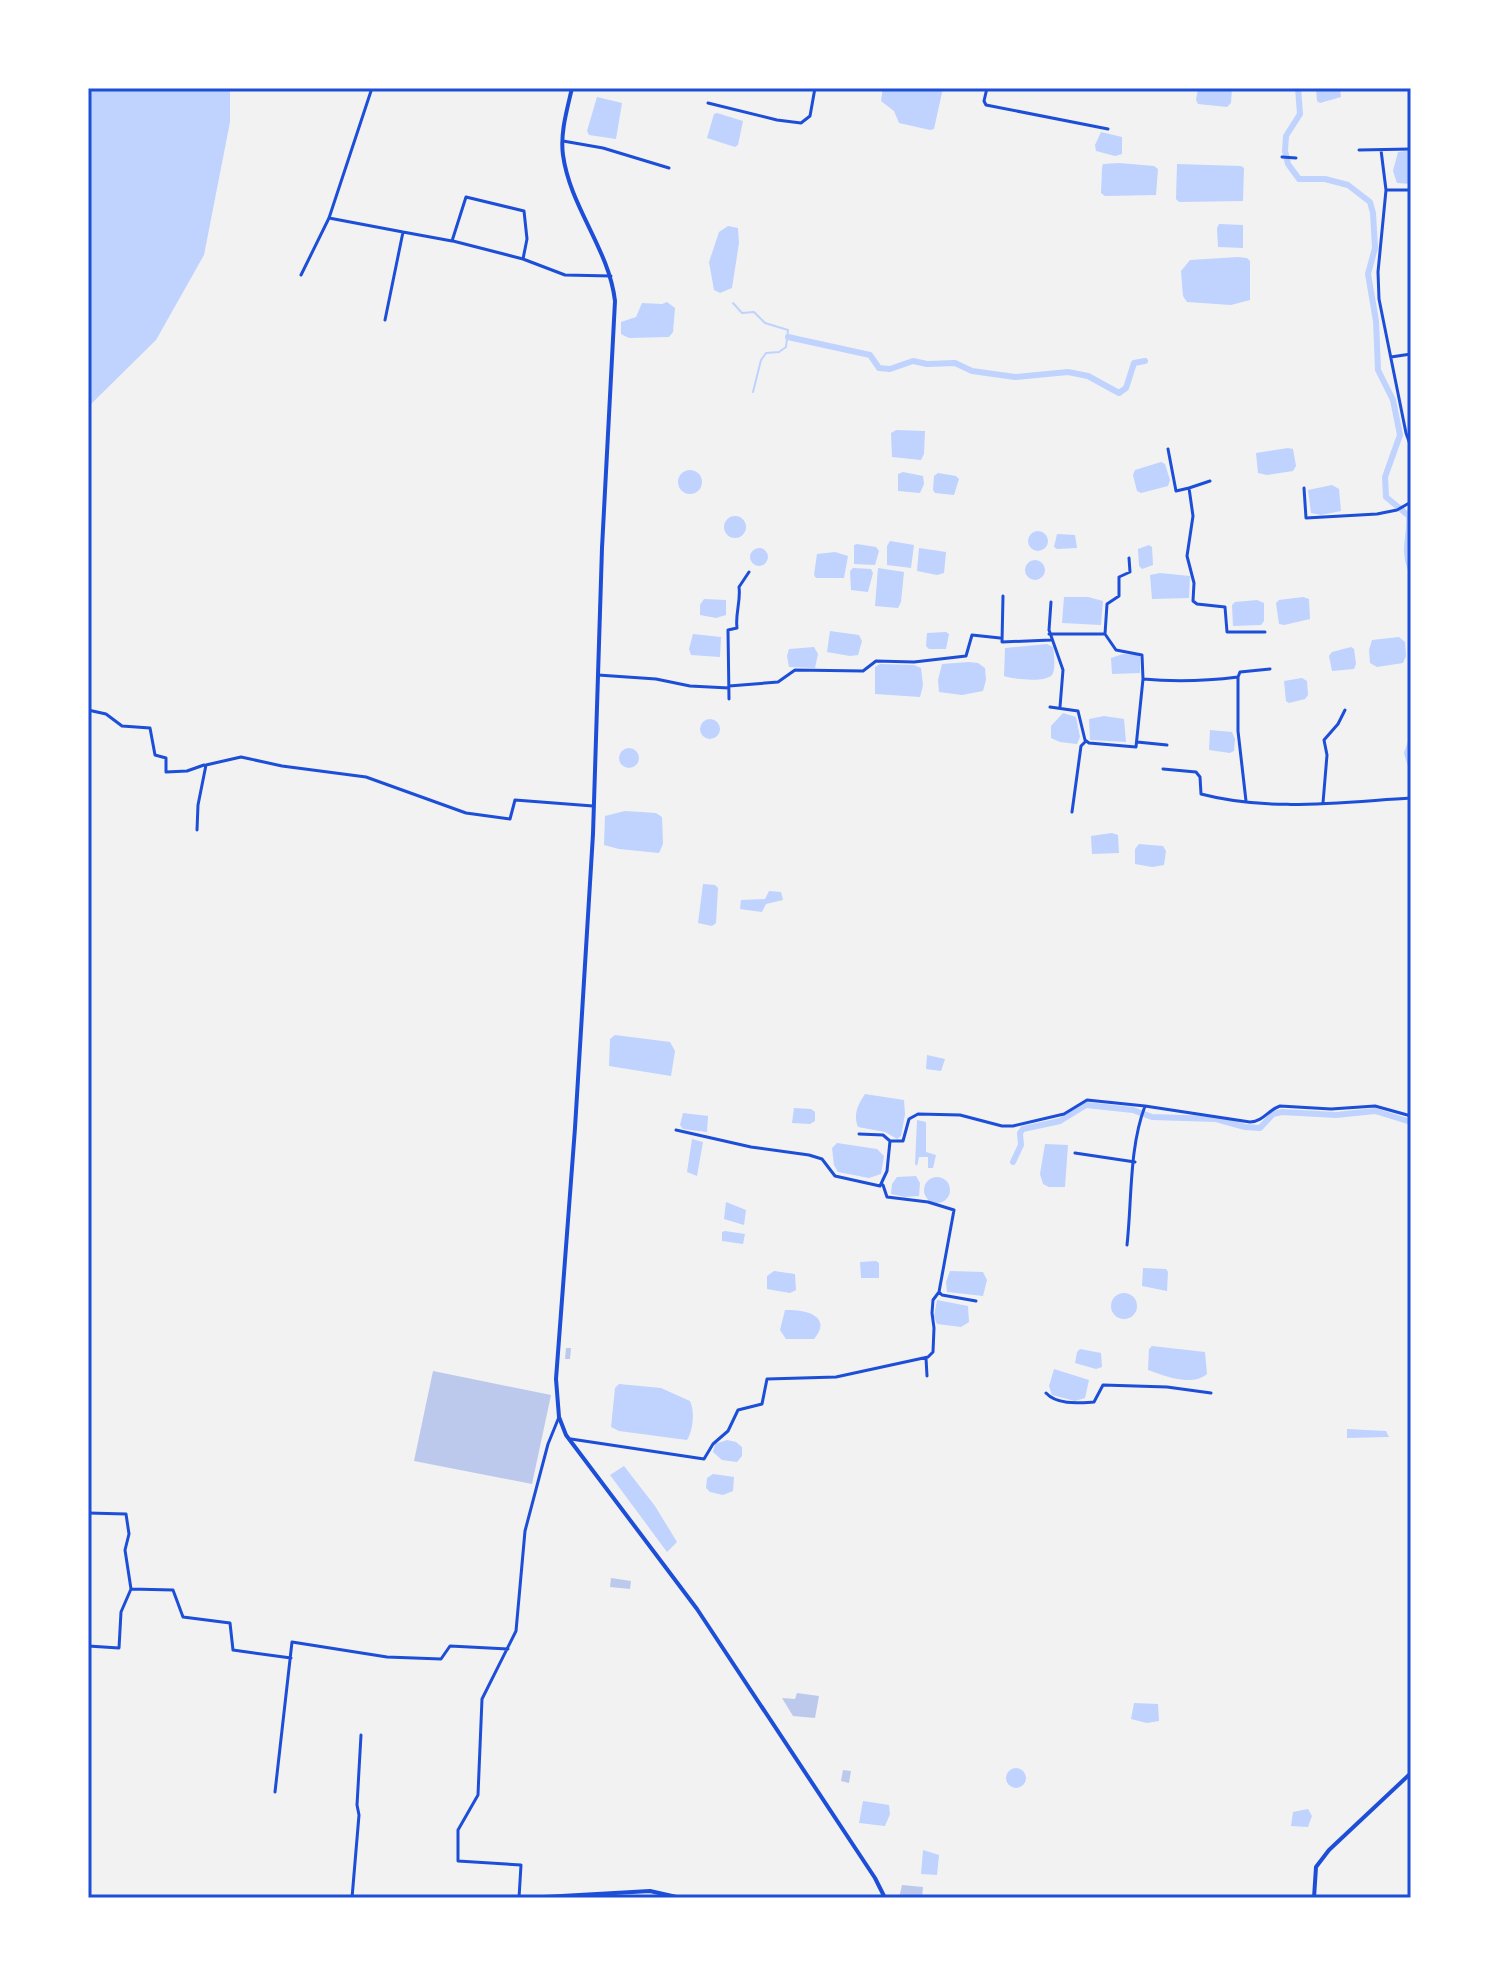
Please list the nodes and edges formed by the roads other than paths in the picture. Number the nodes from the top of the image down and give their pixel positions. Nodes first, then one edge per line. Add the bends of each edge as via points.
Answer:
1 (372, 88) edge
2 (572, 88) edge
3 (815, 88) edge
4 (987, 88) edge
5 (708, 103) dead end
6 (1108, 129) dead end
7 (563, 141) junction
8 (1381, 149) junction
9 (1411, 149) edge
10 (1359, 150) dead end
11 (1282, 157) dead end
12 (1296, 158) dead end
13 (669, 168) dead end
14 (1386, 190) junction
15 (1411, 190) edge
16 (329, 218) junction
17 (403, 232) junction
18 (452, 241) junction
19 (523, 259) junction
20 (301, 275) dead end
21 (611, 276) junction
22 (385, 320) dead end
23 (1411, 354) edge
24 (1390, 357) junction
25 (1411, 447) edge
26 (1168, 449) dead end
27 (1210, 481) dead end
28 (1189, 488) junction
29 (1304, 488) dead end
30 (1410, 502) edge
31 (1129, 558) dead end
32 (749, 572) dead end
33 (1003, 596) dead end
34 (1051, 602) dead end
35 (1265, 632) dead end
36 (1049, 634) junction
37 (1105, 634) junction
38 (1000, 638) junction
39 (1051, 640) junction
40 (1270, 669) dead end
41 (598, 675) junction
42 (1238, 677) junction
43 (1143, 679) junction
44 (729, 687) junction
45 (729, 699) dead end
46 (1050, 707) dead end
47 (1060, 708) junction
48 (88, 710) edge
49 (1345, 710) dead end
50 (1086, 741) junction
51 (1137, 742) junction
52 (1167, 745) dead end
53 (206, 765) junction
54 (1163, 769) dead end
55 (1411, 798) edge
56 (1246, 802) junction
57 (1323, 803) junction
58 (593, 806) junction
59 (1072, 812) dead end
60 (197, 830) dead end
61 (1145, 1106) junction
62 (1411, 1116) edge
63 (676, 1130) dead end
64 (859, 1134) dead end
65 (890, 1141) junction
66 (1075, 1153) dead end
67 (1135, 1162) junction
68 (883, 1184) junction
69 (1127, 1245) dead end
70 (939, 1292) junction
71 (976, 1301) dead end
72 (926, 1358) junction
73 (927, 1376) dead end
74 (1046, 1393) dead end
75 (1211, 1393) dead end
76 (559, 1417) junction
77 (568, 1438) junction
78 (88, 1513) edge
79 (131, 1589) junction
80 (88, 1646) edge
81 (508, 1649) junction
82 (291, 1658) junction
83 (361, 1735) dead end
84 (1411, 1773) edge
85 (275, 1792) dead end
86 (641, 1895) edge
87 (167, 1898) edge
88 (246, 1898) edge
89 (352, 1898) edge
90 (519, 1898) edge
91 (526, 1898) edge
92 (681, 1898) edge
93 (885, 1898) edge
94 (1314, 1898) edge

1 - 16 street
2 - 7 main road
3 - 5 street via 810,116 801,123
4 - 6 street via 986,105
7 - 13 street
7 - 21 main road via 569,177
8 - 9 street
8 - 10 street
8 - 14 street
11 - 12 street
14 - 15 street
14 - 24 street via 1378,272
16 - 17 street
16 - 20 street
17 - 18 street
17 - 22 street
18 - 19 street
18 - 19 street via 466,197 524,211
19 - 21 street via 565,275
21 - 41 main road via 615,301
23 - 24 street
24 - 25 street
26 - 28 street via 1176,491
27 - 28 street
28 - 35 street via 1193,516 1187,556 1193,601 1225,607 1227,632
29 - 30 street via 1306,518 1377,514
31 - 37 street via 1130,572 1119,577 1119,596 1107,604
32 - 44 street via 739,587 737,628 728,630
33 - 38 street
34 - 36 street
36 - 37 street
36 - 39 street
37 - 43 street via 1116,650 1142,655
38 - 39 street
38 - 44 street via 972,635 966,656 876,661 863,671 795,670 778,682
39 - 47 street via 1063,670
40 - 42 street via 1240,672
41 - 44 street
41 - 58 main road
42 - 43 street
42 - 56 street
43 - 51 street
44 - 45 street
46 - 47 street
47 - 50 street via 1078,711
48 - 53 street via 106,714 122,726 150,728 155,755 166,758 166,772
49 - 57 street via 1324,740
50 - 51 street via 1136,747
50 - 59 street
51 - 52 street
53 - 58 street via 241,757 366,777 466,813 510,819 515,800
53 - 60 street
54 - 56 street via 1196,772 1201,794
55 - 57 street
56 - 57 street
58 - 76 main road via 556,1379
61 - 62 street via 1250,1122 1280,1106 1375,1106
61 - 65 street via 1087,1100 1064,1114 1013,1126 960,1115 918,1114 909,1119 905,1140
61 - 67 street
63 - 68 street via 809,1155 822,1159 835,1176
64 - 65 street via 883,1135
65 - 68 street
66 - 67 street
67 - 69 street
68 - 70 street via 887,1197 954,1210
70 - 71 street
70 - 72 street via 933,1300 933,1352
72 - 73 street
72 - 77 street via 836,1377 767,1379 762,1404 738,1410 704,1459
74 - 75 street via 1074,1403 1094,1402 1103,1385
76 - 77 main road
76 - 81 street via 525,1531 516,1631
77 - 93 main road via 697,1609
78 - 79 street via 126,1514
79 - 80 street via 121,1612 119,1648
79 - 82 street via 173,1590 183,1617 230,1623 233,1650
81 - 82 street via 450,1646 441,1659 387,1657 292,1642
81 - 90 street via 482,1699 478,1795 458,1830 458,1861 521,1865
82 - 85 street
83 - 89 street
84 - 94 main road via 1329,1850 1316,1867
86 - 91 main road
86 - 92 main road
87 - 88 main road

